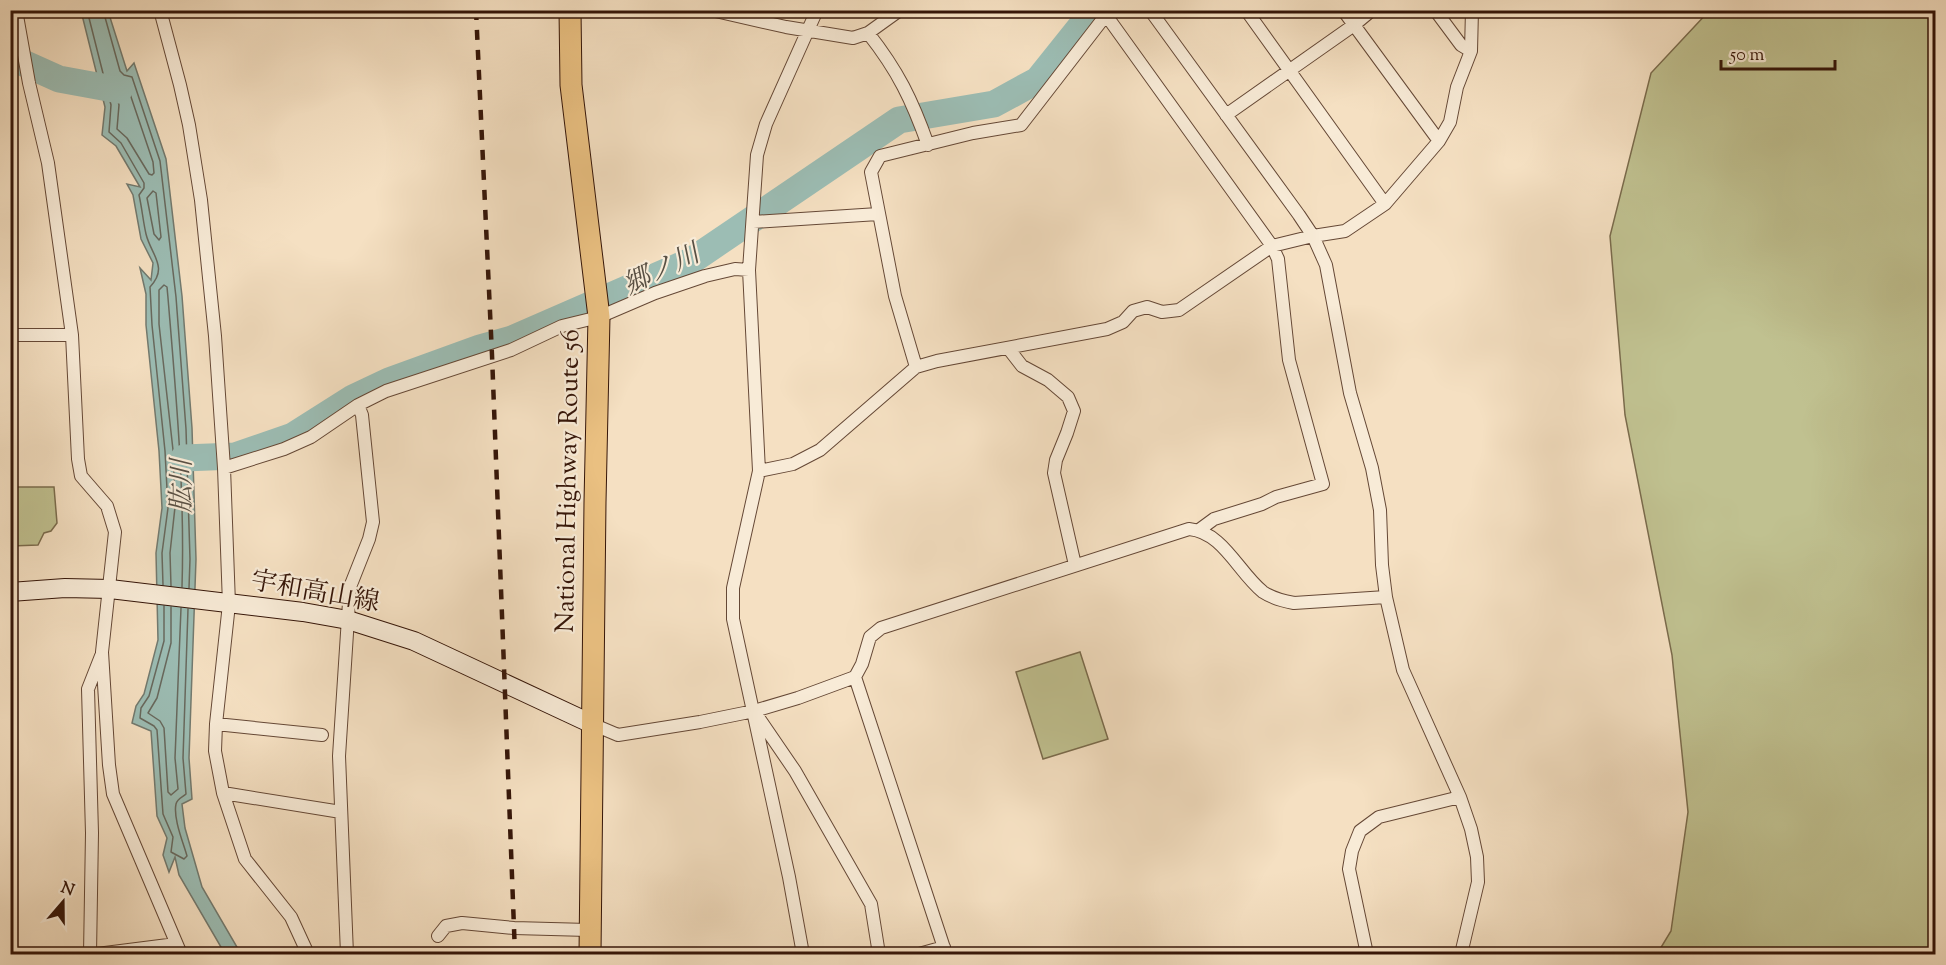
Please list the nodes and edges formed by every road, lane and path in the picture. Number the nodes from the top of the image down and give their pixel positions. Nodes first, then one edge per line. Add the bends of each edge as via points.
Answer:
1 (16, 10) edge
2 (160, 10) edge
3 (570, 10) edge
4 (711, 10) edge
5 (817, 10) edge
6 (900, 10) edge
7 (1150, 10) edge
8 (1246, 10) edge
9 (1343, 10) edge
10 (1372, 10) edge
11 (1435, 10) edge
12 (1472, 10) edge
13 (1354, 25) junction
14 (808, 30) junction
15 (868, 33) junction
16 (1471, 51) junction
17 (1289, 71) junction
18 (1226, 114) junction
19 (1439, 141) junction
20 (928, 145) junction
21 (1385, 204) junction
22 (878, 214) junction
23 (753, 222) junction
24 (1313, 236) junction
25 (1272, 246) junction
26 (749, 270) junction
27 (599, 317) junction
28 (10, 335) edge
29 (72, 335) junction
30 (1008, 348) junction
31 (916, 367) junction
32 (358, 405) junction
33 (224, 468) junction
34 (759, 471) junction
35 (1198, 530) junction
36 (1075, 565) junction
37 (110, 589) junction
38 (10, 592) edge
39 (1386, 597) junction
40 (224, 603) junction
41 (348, 620) junction
42 (102, 652) junction
43 (855, 677) junction
44 (754, 711) junction
45 (216, 724) junction
46 (592, 724) junction
47 (322, 735) dead end
48 (223, 793) junction
49 (1460, 797) junction
50 (341, 812) junction
51 (588, 930) junction
52 (438, 936) dead end
53 (178, 949) edge
54 (945, 951) edge
55 (90, 954) edge
56 (97, 954) edge
57 (308, 954) edge
58 (347, 954) edge
59 (590, 954) edge
60 (803, 954) edge
61 (879, 954) edge
62 (919, 954) edge
63 (1367, 954) edge
64 (1461, 954) edge

1 - 29 street via 28,83 48,163
2 - 33 street via 180,85 201,200
3 - 27 highway, National Highway Route 56 via 571,85
4 - 14 street
5 - 14 street
6 - 15 street
7 - 18 street
8 - 17 street
9 - 13 street
10 - 13 street
11 - 16 street via 1461,45
12 - 16 street
13 - 17 street
13 - 19 street
14 - 15 street via 853,38
14 - 23 street via 765,124 757,155
15 - 20 street via 903,84
16 - 19 street via 1457,87 1450,122
17 - 18 street
17 - 21 street
18 - 24 street
19 - 21 street
20 - 22 street via 880,156 871,172
20 - 25 street via 1022,125 1106,15
21 - 24 street via 1345,231
22 - 23 street
22 - 31 street via 895,296
23 - 26 street
24 - 25 street
24 - 39 street via 1326,265 1350,393 1372,468 1380,510
25 - 30 street via 1179,310 1162,312 1147,307 1133,311 1123,322 1107,329
25 - 35 street via 1278,259 1290,360 1323,484 1214,519
26 - 27 street via 705,276
26 - 34 street
27 - 32 street via 562,326 511,350 386,391
27 - 46 highway, National Highway Route 56
28 - 29 street
29 - 37 street via 81,476 107,506 115,532
30 - 31 street
30 - 36 street via 1022,366 1068,397 1074,411 1054,473
31 - 34 street via 820,450 793,464
32 - 33 street via 311,437
32 - 41 street via 373,522 353,575
33 - 40 street
34 - 44 street via 733,588 733,619
35 - 36 street via 1189,529
35 - 39 street via 1215,539 1263,592 1279,600 1294,603
36 - 43 street via 881,628 870,637
37 - 38 main road, 宇和高山線
37 - 40 main road, 宇和高山線
37 - 42 street
39 - 49 street via 1403,670
40 - 41 main road, 宇和高山線
40 - 45 street
41 - 46 main road, 宇和高山線 via 414,641
41 - 50 street via 339,756
42 - 53 street via 113,794
42 - 55 street via 88,689
43 - 44 street
43 - 54 street
44 - 46 street via 618,735
44 - 60 street
44 - 61 street via 795,771 871,904
45 - 47 street
45 - 48 street via 215,751
46 - 51 highway, National Highway Route 56
48 - 50 street
48 - 57 street via 245,859 291,917
49 - 63 street via 1379,817 1360,831 1349,869
49 - 64 street via 1477,857 1478,882
50 - 58 street
51 - 52 street via 462,923 447,926
51 - 59 highway, National Highway Route 56
53 - 56 street
54 - 62 street

